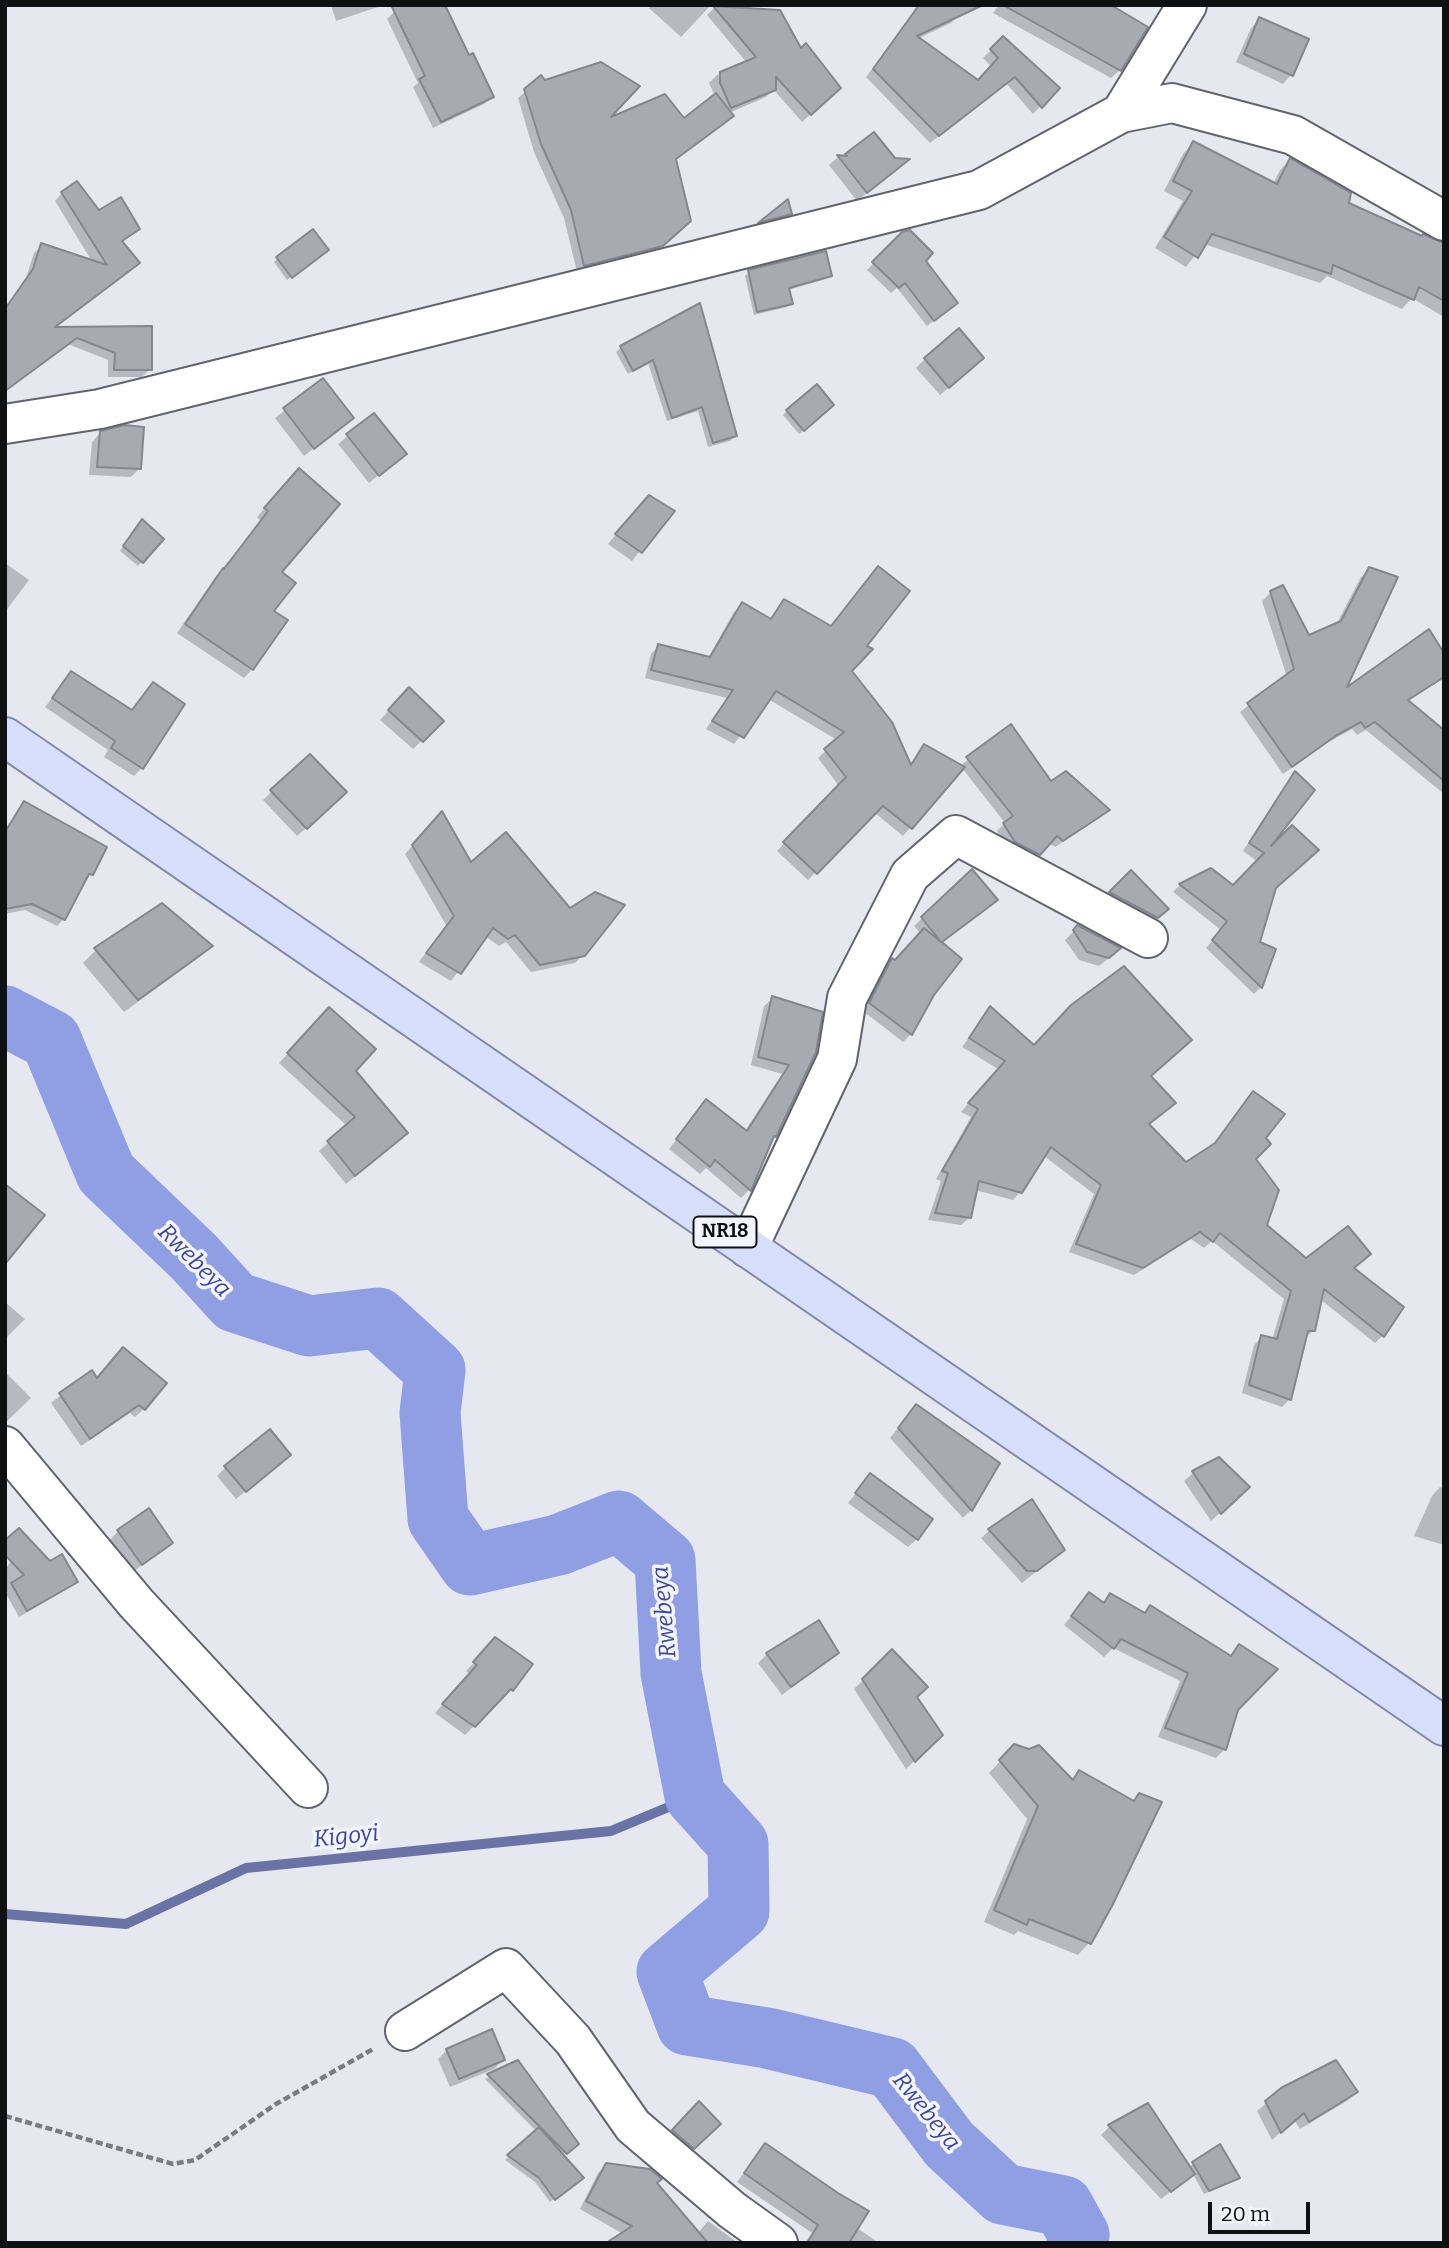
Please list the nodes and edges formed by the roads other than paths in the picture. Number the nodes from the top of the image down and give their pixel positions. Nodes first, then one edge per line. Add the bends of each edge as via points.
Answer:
1 (1188, 5) edge
2 (1121, 113) junction
3 (1444, 221) edge
4 (5, 424) edge
5 (5, 737) edge
6 (1148, 938) dead end
7 (748, 1248) junction
8 (5, 1446) edge
9 (1444, 1726) edge
10 (309, 1788) dead end
11 (405, 2031) road end
12 (778, 2243) edge

1 - 2 street
2 - 3 street via 1172,103 1293,135
2 - 4 street via 979,190 100,409
5 - 7 main road, NR18
6 - 7 street via 956,835 910,875 847,998 837,1059
7 - 9 main road, NR18
8 - 10 street via 136,1603
11 - 12 street via 506,1968 573,2040 633,2126

